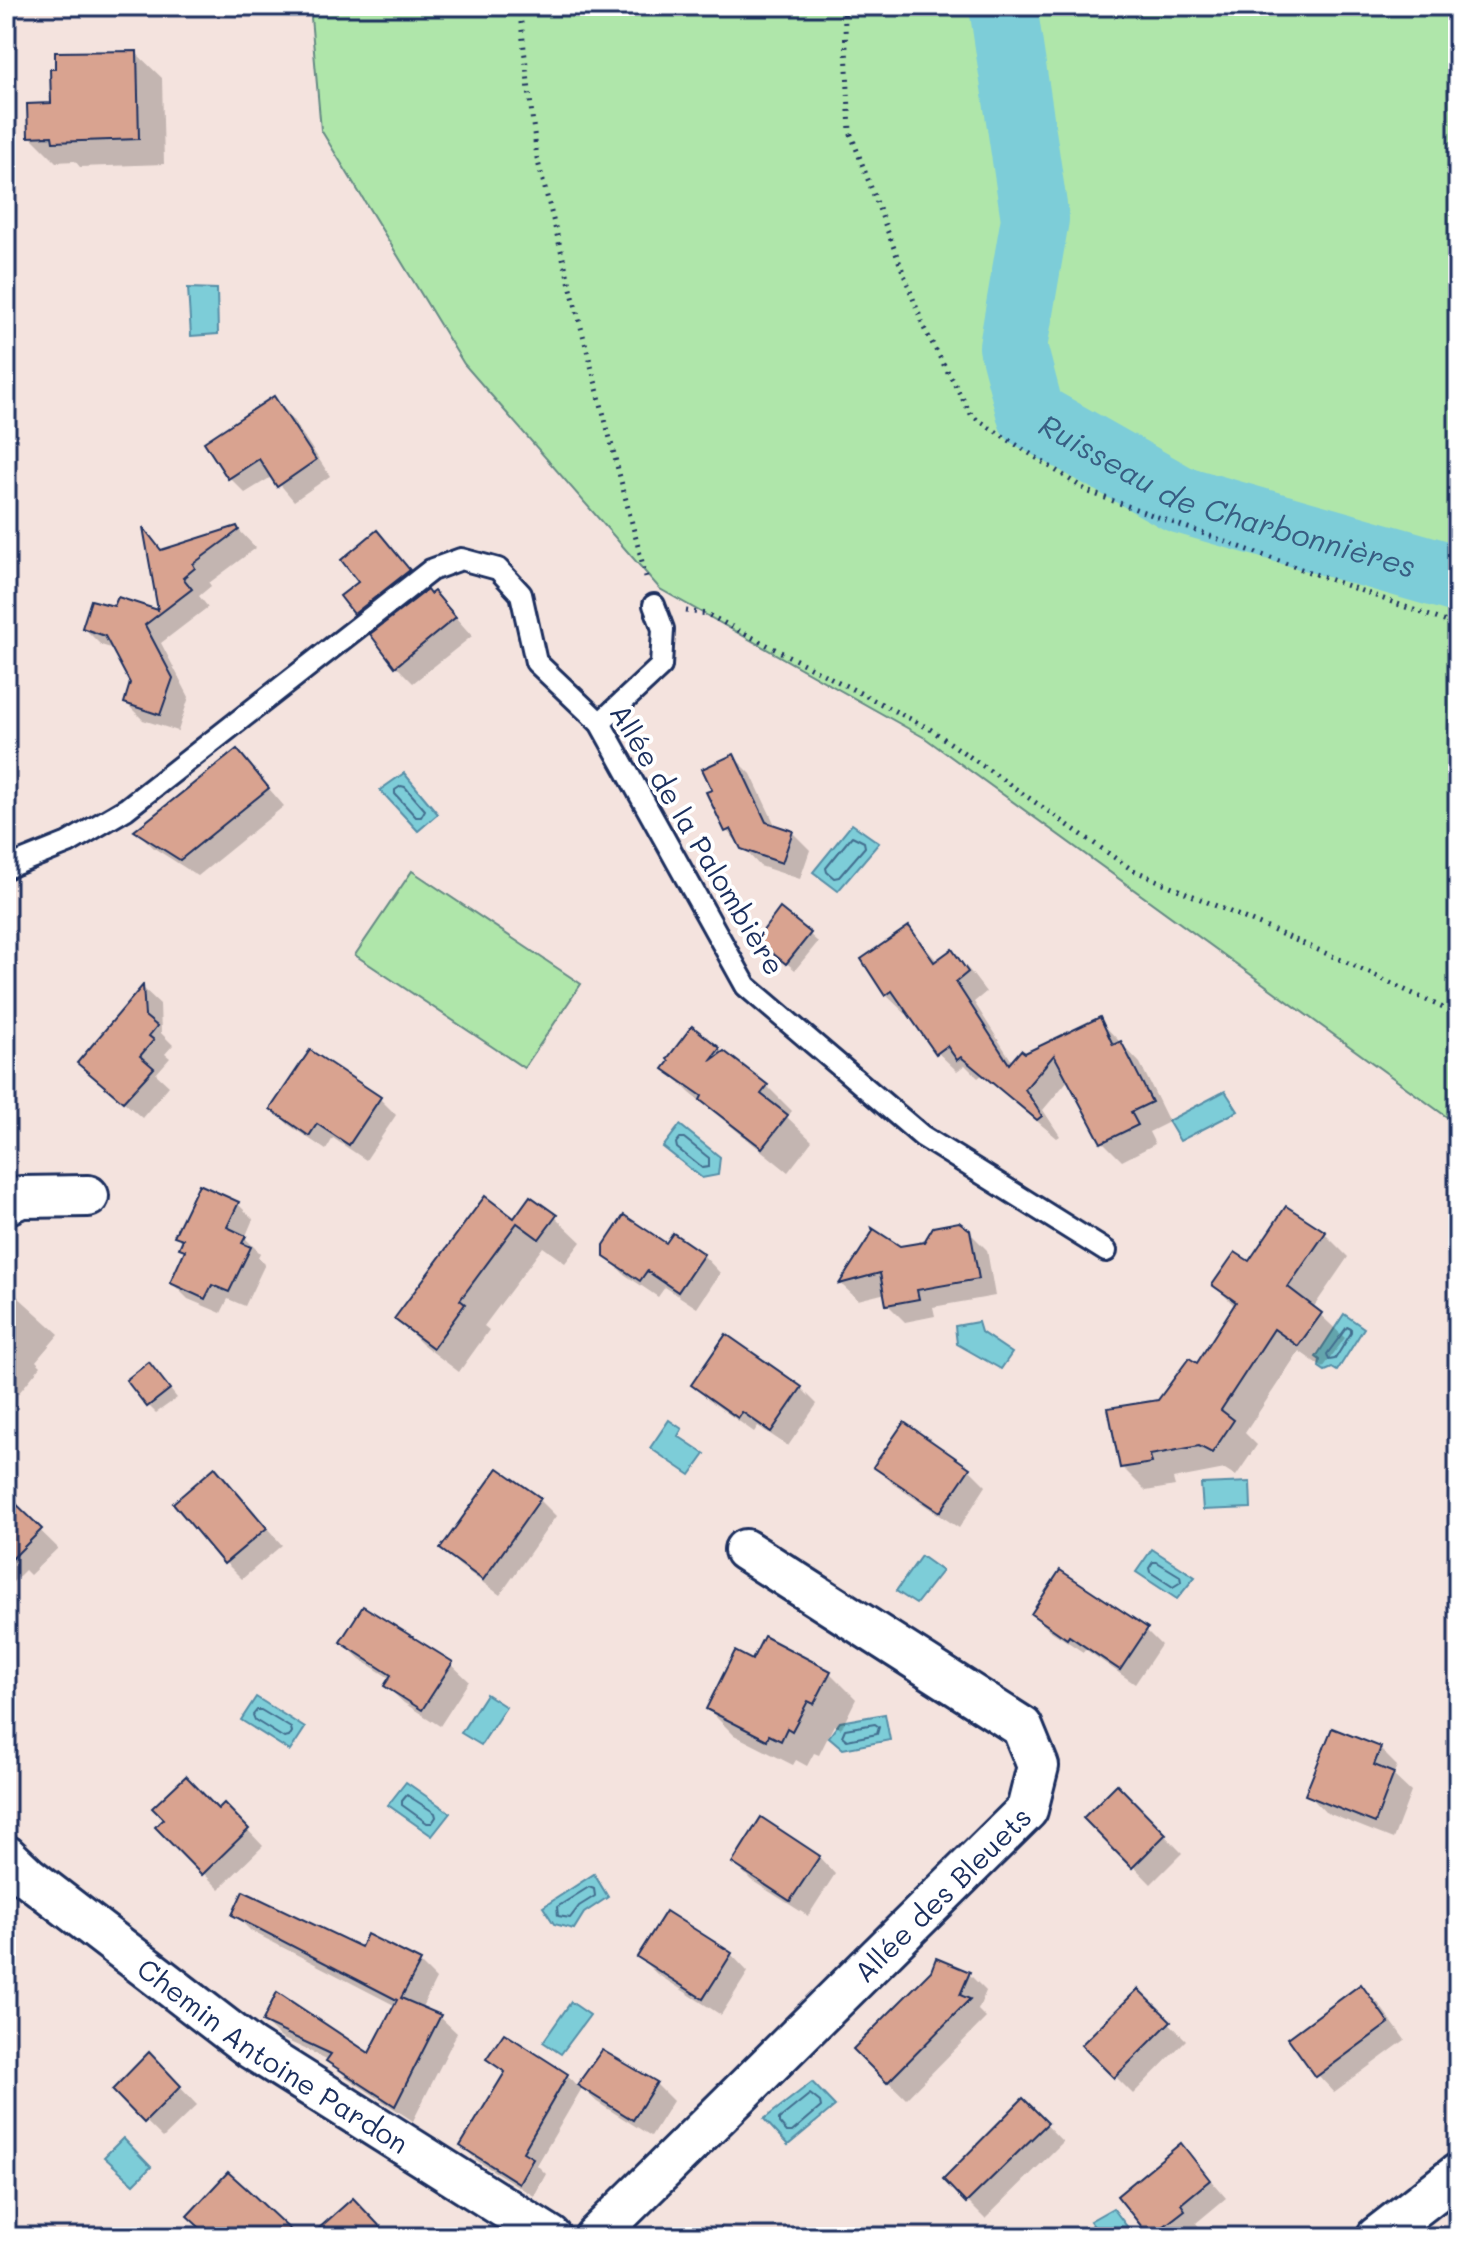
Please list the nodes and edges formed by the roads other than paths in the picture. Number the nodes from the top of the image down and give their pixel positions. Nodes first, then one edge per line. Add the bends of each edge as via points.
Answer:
1 (654, 605) road end
2 (600, 723) junction
3 (6, 868) edge
4 (88, 1196) dead end
5 (6, 1204) edge
6 (1106, 1251) dead end
7 (745, 1550) dead end
8 (6, 1856) edge
9 (1458, 2174) edge
10 (551, 2237) edge
11 (595, 2237) edge
12 (1377, 2237) edge

1 - 2 lane via 663,629 661,666
2 - 3 lane, Allée de la Palombière via 536,662 521,594 498,569 461,559 431,570 126,809 68,843
2 - 6 lane, Allée de la Palombière via 746,986 922,1136
4 - 5 street via 21,1197
7 - 11 street, Allée des Bleuets via 1022,1727 1038,1766 1027,1810
8 - 10 street, Chemin Antoine Pardon via 251,2048
9 - 12 street

